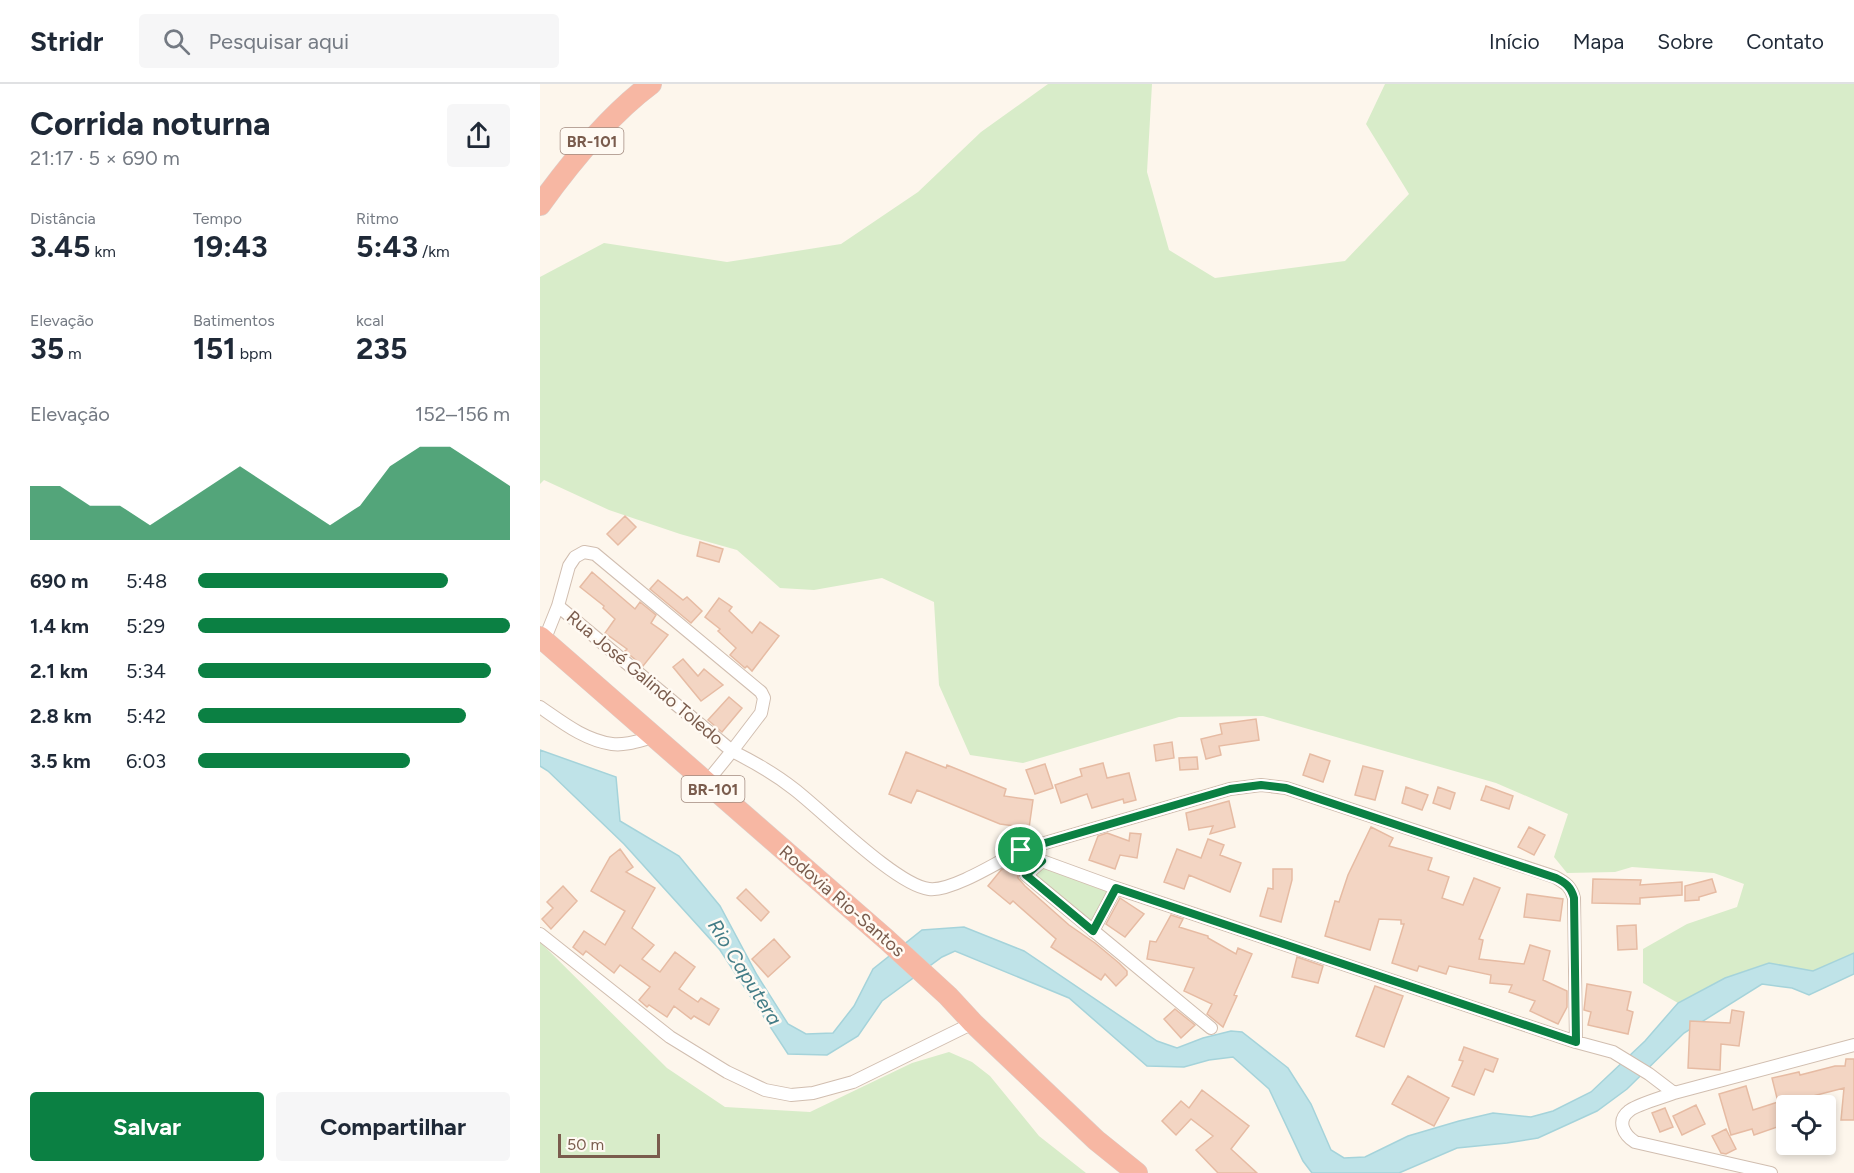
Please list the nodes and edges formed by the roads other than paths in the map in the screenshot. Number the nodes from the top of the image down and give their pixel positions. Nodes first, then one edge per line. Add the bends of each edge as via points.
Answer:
1 (651, 84) edge
2 (540, 206) edge
3 (558, 606) junction
4 (542, 639) edge
5 (540, 707) edge
6 (654, 737) junction
7 (732, 751) junction
8 (706, 783) junction
9 (1021, 850) junction
10 (1042, 861) junction
11 (1116, 888) junction
12 (1093, 931) junction
13 (540, 934) edge
14 (974, 1023) junction
15 (1211, 1028) dead end
16 (1576, 1042) junction
17 (1854, 1044) edge
18 (1674, 1094) junction
19 (1137, 1173) edge
20 (1771, 1173) edge

1 - 2 highway, BR-101 via 598,134
3 - 4 street
3 - 7 street, Rua José Galindo Toledo
3 - 7 street via 575,557 584,552 595,554 761,692 761,713
4 - 6 highway, Rodovia Rio-Santos / BR-101
5 - 6 street via 582,735 612,744
6 - 8 highway, Rodovia Rio-Santos / BR-101
7 - 8 street
7 - 9 street, Rua José Galindo Toledo via 793,788 880,862 910,882 929,889 954,884
8 - 14 highway, Rodovia Rio-Santos / BR-101 via 887,940
9 - 10 street
9 - 16 street, Rua José Galindo Toledo via 1230,789 1261,785 1286,788 1556,878 1567,884 1574,898
10 - 11 street
10 - 12 street via 1026,875
11 - 12 street
11 - 16 street
12 - 15 street
13 - 14 street via 670,1037 765,1090 792,1095 853,1082
14 - 19 highway, Rodovia Rio-Santos / BR-101 via 1096,1140
16 - 18 street via 1613,1052
17 - 18 street
18 - 20 street via 1629,1111 1622,1127 1626,1137

